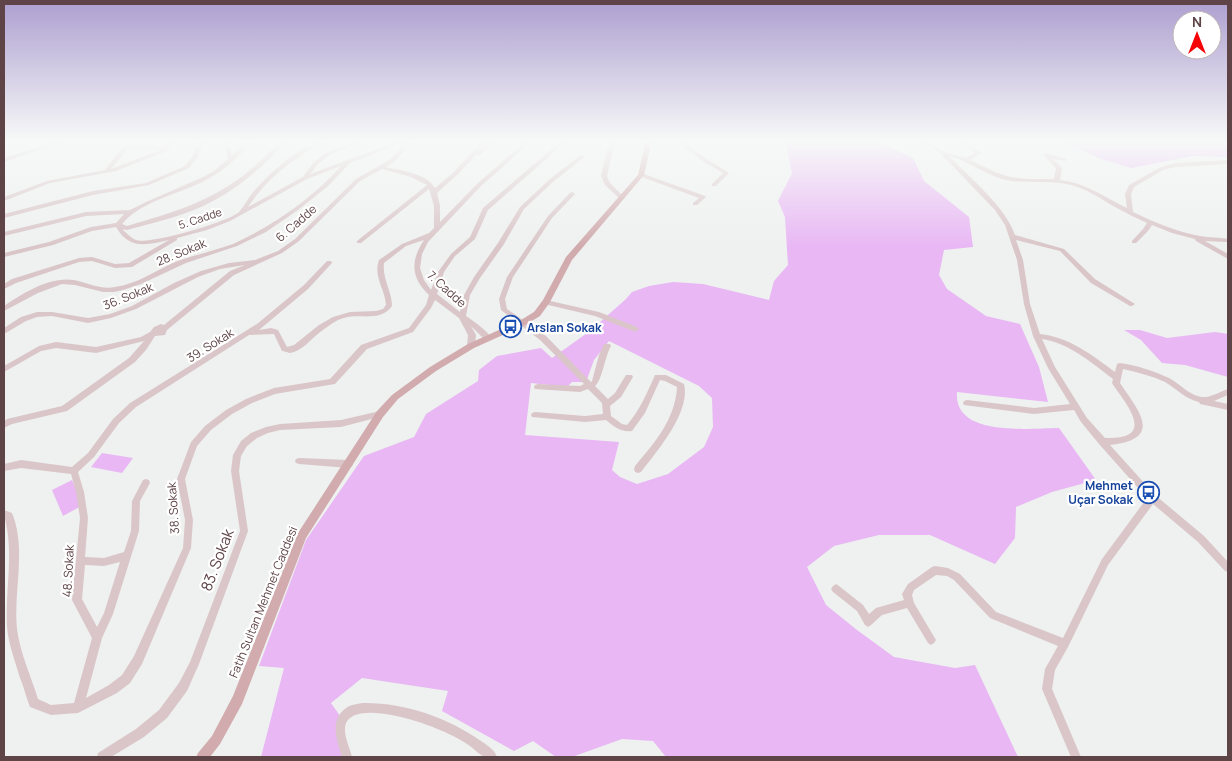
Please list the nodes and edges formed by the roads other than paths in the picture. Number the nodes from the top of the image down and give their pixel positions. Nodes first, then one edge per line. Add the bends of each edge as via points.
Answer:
1 (80, 177) edge
2 (164, 177) edge
3 (209, 177) edge
4 (246, 177) edge
5 (272, 177) edge
6 (309, 177) edge
7 (334, 177) edge
8 (364, 177) edge
9 (411, 177) edge
10 (451, 177) edge
11 (489, 177) edge
12 (523, 177) edge
13 (557, 177) edge
14 (604, 177) edge
15 (640, 177) edge
16 (645, 177) edge
17 (722, 177) edge
18 (965, 177) edge
19 (1004, 177) edge
20 (1058, 177) edge
21 (1148, 177) edge
22 (305, 178) joint
23 (1057, 181) junction
24 (714, 185) dead end
25 (430, 186) junction
26 (433, 193) junction
27 (572, 194) dead end
28 (622, 198) junction
29 (4, 199) edge
30 (695, 204) dead end
31 (131, 212) junction
32 (1130, 212) junction
33 (240, 213) junction
34 (4, 216) edge
35 (1150, 222) junction
36 (118, 225) junction
37 (437, 229) junction
38 (4, 234) edge
39 (430, 235) junction
40 (181, 236) junction
41 (1013, 237) junction
42 (1197, 238) junction
43 (1226, 240) dead end
44 (359, 242) dead end
45 (1134, 242) dead end
46 (4, 256) edge
47 (1228, 257) edge
48 (260, 262) junction
49 (329, 263) dead end
50 (4, 287) edge
51 (432, 294) junction
52 (546, 302) junction
53 (1132, 304) dead end
54 (4, 309) edge
55 (462, 318) junction
56 (524, 322) junction
57 (635, 328) dead end
58 (4, 331) edge
59 (159, 332) junction
60 (248, 334) junction
61 (1037, 336) junction
62 (488, 338) junction
63 (471, 346) junction
64 (607, 346) dead end
65 (4, 370) edge
66 (629, 377) dead end
67 (1116, 377) junction
68 (590, 385) junction
69 (538, 387) dead end
70 (1228, 392) edge
71 (1194, 398) junction
72 (967, 403) dead end
73 (606, 405) junction
74 (1075, 407) junction
75 (1228, 407) edge
76 (380, 414) junction
77 (536, 415) dead end
78 (607, 417) junction
79 (4, 425) edge
80 (1102, 442) junction
81 (299, 461) dead end
82 (349, 464) junction
83 (4, 467) edge
84 (638, 469) dead end
85 (74, 471) junction
86 (146, 483) dead end
87 (1152, 498) junction
88 (4, 514) edge
89 (127, 555) junction
90 (80, 560) junction
91 (1228, 568) edge
92 (836, 589) dead end
93 (909, 604) junction
94 (97, 637) junction
95 (931, 640) dead end
96 (1065, 644) junction
97 (78, 708) junction
98 (102, 757) edge
99 (202, 757) edge
100 (347, 757) edge
101 (492, 757) edge
102 (1076, 757) edge

1 - 29 street via 49,182
2 - 34 street via 147,184 93,193
3 - 31 street
4 - 36 street via 212,199 180,212 128,228
5 - 33 street
6 - 22 street, 5. Cadde
7 - 54 street, 28. Sokak via 297,207 234,246 197,256 137,284 113,290 68,281 37,290
8 - 48 street, 6. Cadde via 297,240
9 - 25 street
10 - 26 street
11 - 37 street, 7. Cadde
12 - 51 street, 38. Sokak via 485,209 473,238 453,255 441,272
13 - 55 street via 522,208 466,295
14 - 28 street via 607,184
15 - 28 main road, Fatih Sultan Mehmet Caddesi
16 - 30 street via 703,197
17 - 24 street
18 - 41 street via 996,209
19 - 23 street
20 - 23 street
21 - 32 street via 1132,186 1128,194
22 - 33 street, 5. Cadde
23 - 32 street via 1085,188
25 - 26 street
25 - 44 street
26 - 37 street via 438,215
27 - 56 street via 550,217 510,277 502,299 504,310
28 - 52 main road, Fatih Sultan Mehmet Caddesi via 569,259
31 - 36 street
31 - 38 street via 86,214
32 - 35 street
33 - 40 street, 5. Cadde
35 - 42 street
35 - 45 street
36 - 40 street, 5. Cadde via 134,242 148,243
36 - 46 street via 91,229
37 - 39 street, 7. Cadde
39 - 51 street, 7. Cadde via 416,263 420,282
39 - 60 street, 39. Sokak via 404,245 381,262 380,278 390,299 390,306 382,312 376,315 350,314 332,320 290,350 285,349 276,332
40 - 50 street via 130,265 80,260
41 - 53 street via 1062,250 1094,282
41 - 61 street
42 - 43 street
42 - 47 street
48 - 58 street, 36. Sokak via 240,263 188,278 147,303 118,314 80,321 41,313 21,318
48 - 59 street, 6. Cadde via 232,273
49 - 60 street via 306,287
51 - 55 street, 7. Cadde
51 - 97 street, 38. Sokak via 429,306 411,330 364,347 332,382 274,391 249,401 208,428 194,444 181,479 189,520 187,548 138,660 126,679
52 - 56 main road, Fatih Sultan Mehmet Caddesi
52 - 57 street via 597,314
55 - 62 street, 7. Cadde
55 - 63 street via 472,334
56 - 62 main road, Fatih Sultan Mehmet Caddesi
56 - 68 street
59 - 65 street via 96,350 56,345 39,349
59 - 79 street via 132,360 64,409
60 - 85 street, 39. Sokak via 132,405
61 - 67 street via 1051,336
61 - 74 street
62 - 63 main road, Fatih Sultan Mehmet Caddesi
63 - 76 main road, Fatih Sultan Mehmet Caddesi via 407,386
64 - 68 street via 600,356 600,371 595,383
66 - 73 street via 618,395
67 - 71 street via 1120,366 1127,366 1170,382
67 - 80 street via 1116,383 1138,414 1139,427 1129,438
68 - 69 street via 580,388
68 - 73 street
70 - 71 street via 1207,400
71 - 75 street via 1206,404
72 - 74 street via 1034,411
73 - 78 street
74 - 80 street
76 - 82 main road, Fatih Sultan Mehmet Caddesi
76 - 98 street, 83. Sokak via 336,424 261,431 236,455 244,531 194,664 183,687 163,714
77 - 78 street via 585,419
78 - 84 street via 629,429 645,409 658,377 681,386 681,397 669,429
80 - 87 street
81 - 82 street
82 - 99 main road, Fatih Sultan Mehmet Caddesi via 302,536 238,700 216,740
83 - 85 street via 21,464
85 - 90 street, 48. Sokak via 84,518
86 - 89 street via 136,502 135,530
87 - 91 street
87 - 96 street via 1105,562
88 - 97 street, 38. Sokak via 8,516 15,544 12,630 34,703 51,710
89 - 90 street via 98,564
89 - 94 street
90 - 94 street, 48. Sokak via 77,600
92 - 93 street via 860,608 868,622 879,611
93 - 95 street
93 - 96 street via 911,587 931,572 948,572 993,615
94 - 97 street
96 - 102 street via 1050,669 1047,690
100 - 101 street via 340,732 341,721 347,712 358,707 391,710 426,719 456,731

